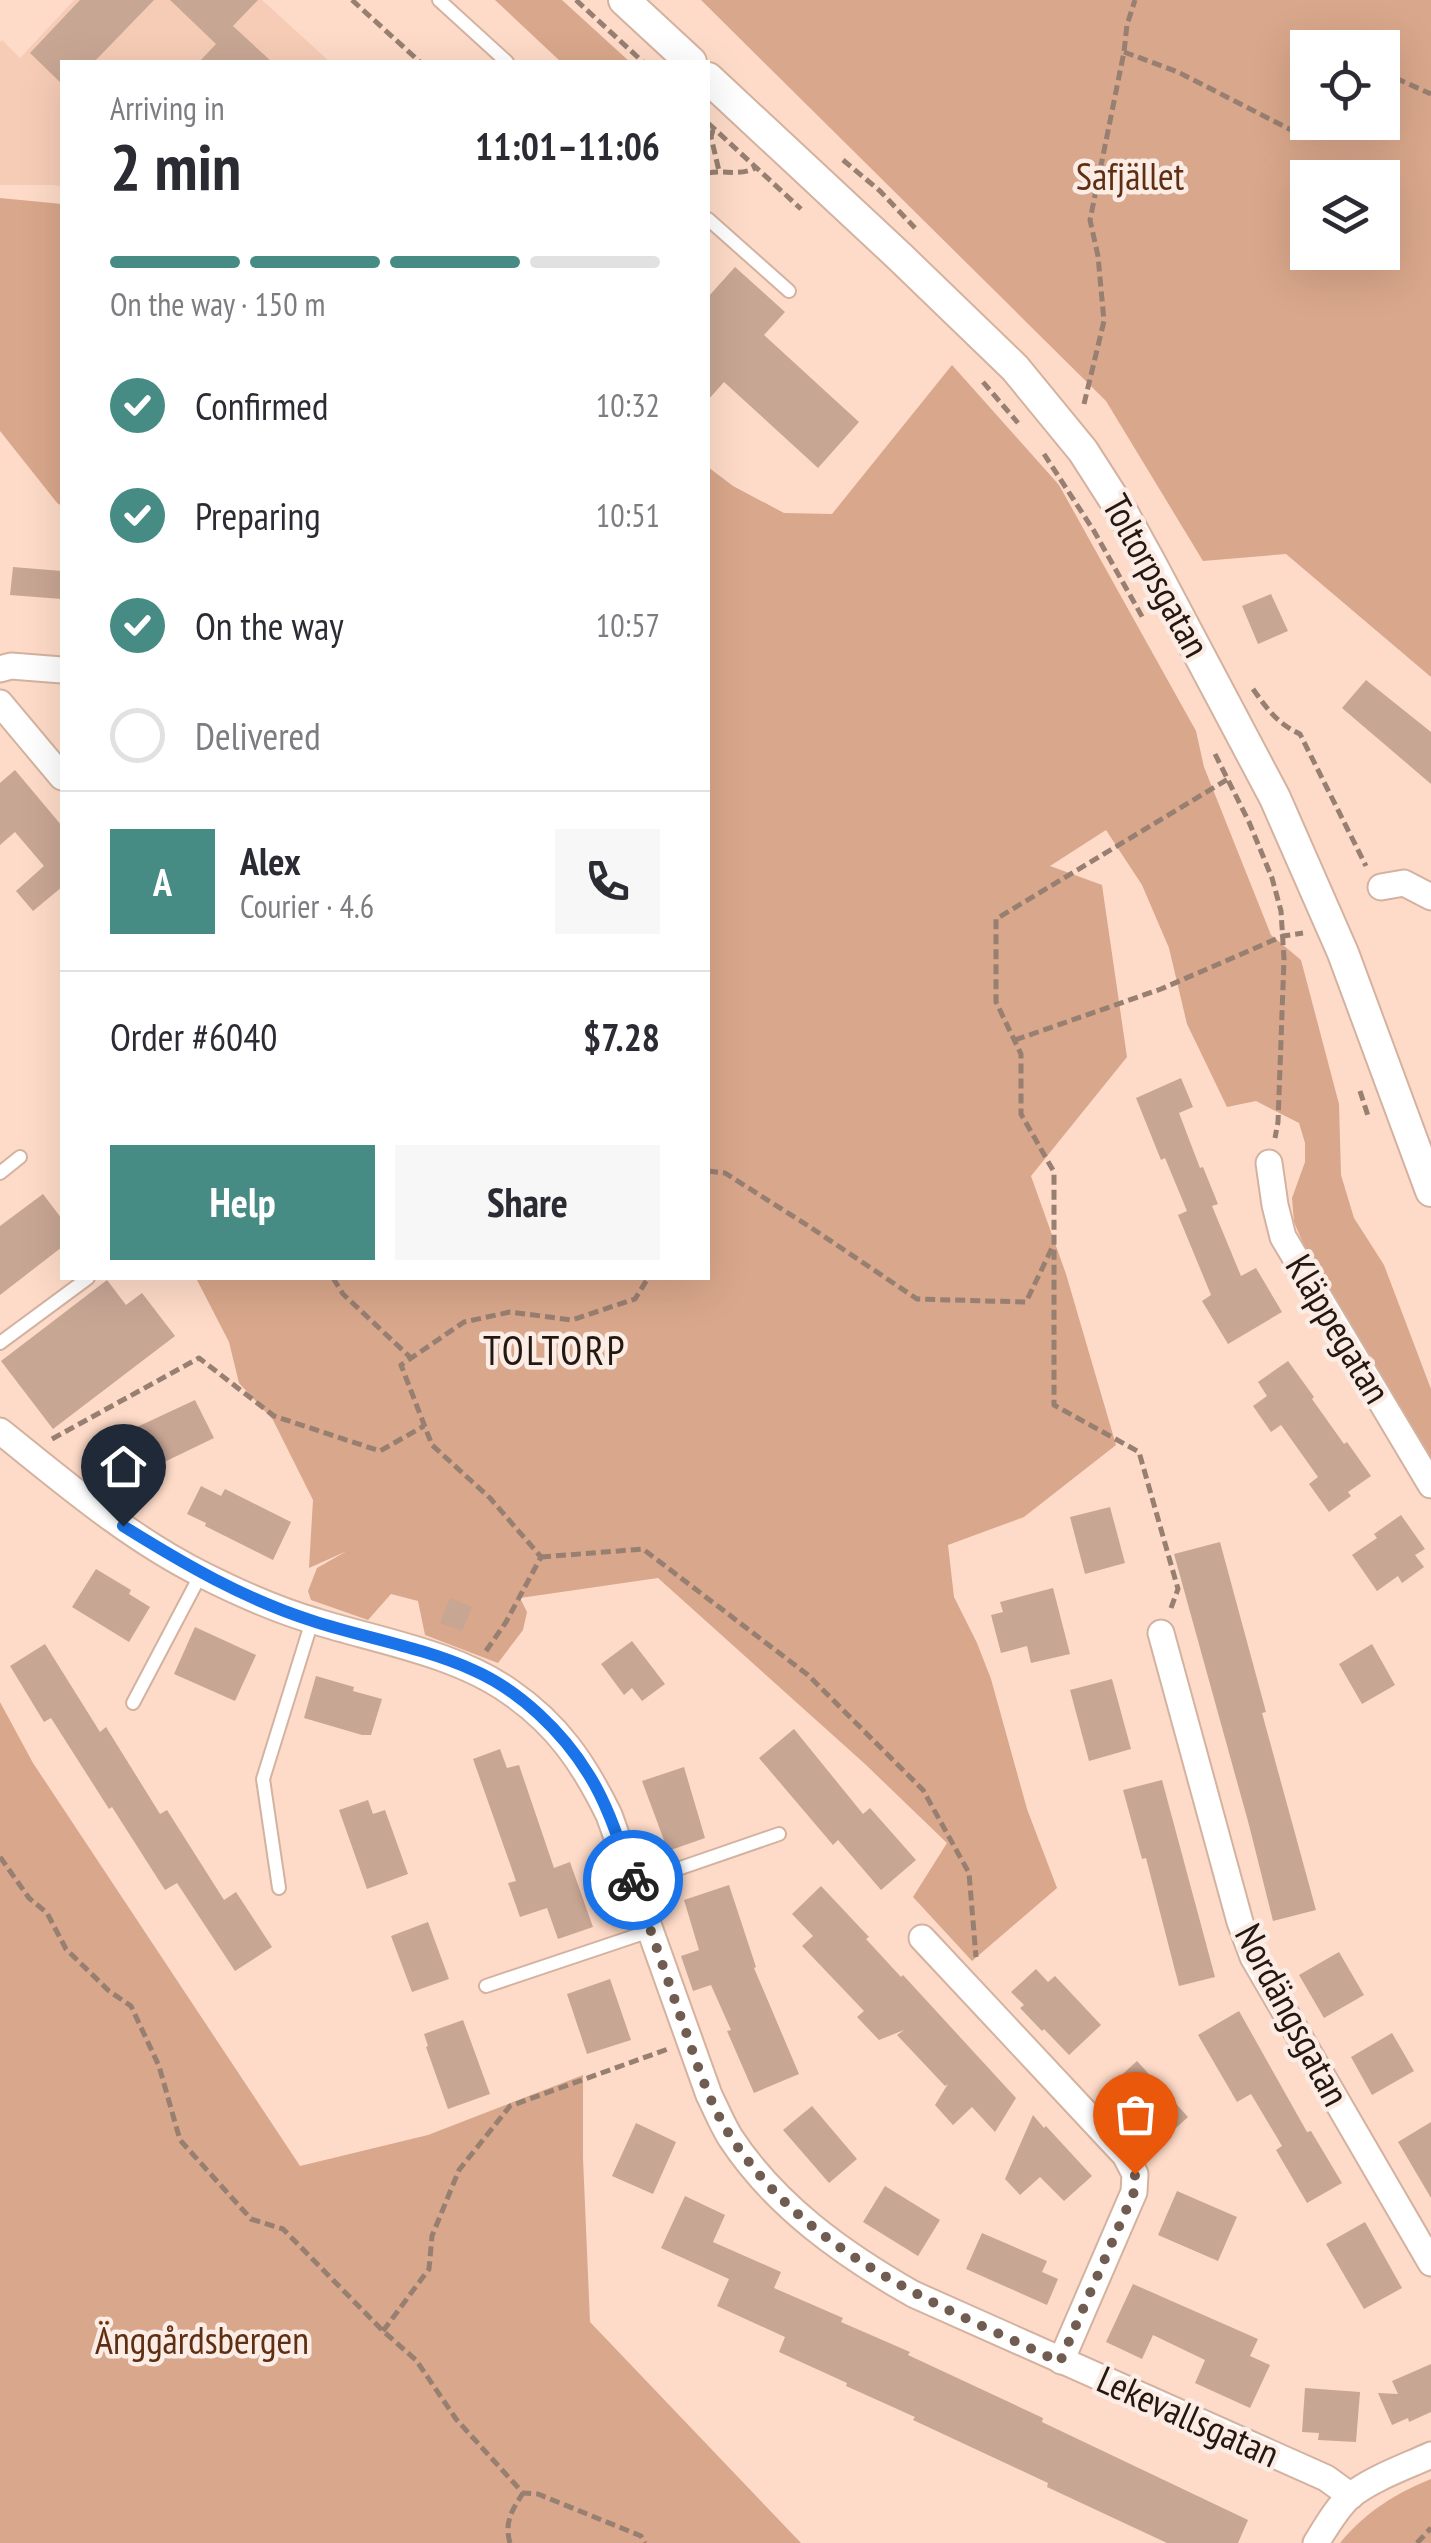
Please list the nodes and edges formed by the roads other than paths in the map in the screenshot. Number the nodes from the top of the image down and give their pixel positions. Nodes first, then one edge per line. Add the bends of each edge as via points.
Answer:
1 (440, 0) edge
2 (624, 0) edge
3 (505, 60) edge
4 (689, 60) edge
5 (710, 80) edge
6 (710, 221) edge
7 (789, 291) dead end
8 (0, 668) edge
9 (60, 670) edge
10 (0, 703) edge
11 (60, 775) edge
12 (1381, 887) dead end
13 (1431, 897) edge
14 (20, 1157) dead end
15 (1269, 1163) road end
16 (0, 1173) edge
17 (1431, 1191) edge
18 (85, 1280) edge
19 (0, 1343) edge
20 (0, 1432) edge
21 (1431, 1486) edge
22 (201, 1574) junction
23 (312, 1621) junction
24 (1161, 1634) road end
25 (133, 1703) dead end
26 (779, 1834) dead end
27 (634, 1884) junction
28 (279, 1888) dead end
29 (650, 1931) junction
30 (922, 1938) dead end
31 (486, 1986) dead end
32 (1431, 2263) edge
33 (1060, 2362) junction
34 (1431, 2455) edge
35 (1350, 2496) junction
36 (1316, 2543) edge

1 - 3 lane
2 - 4 street
5 - 17 street, Toltorpsgatan via 1015,368 1083,451 1276,798 1343,953
6 - 7 lane
8 - 9 street
10 - 11 street
12 - 13 street via 1404,883
14 - 16 lane
15 - 21 street, Kläppegatan via 1283,1237
18 - 19 lane
20 - 22 street, Lekevallsgatan via 123,1526
22 - 23 street, Lekevallsgatan
22 - 25 lane
23 - 27 street, Lekevallsgatan via 473,1670 509,1690 568,1745 589,1775
23 - 28 lane via 264,1780
24 - 32 street, Nordängsgatan via 1253,1957
26 - 27 lane
27 - 29 street, Lekevallsgatan
29 - 31 lane
29 - 33 street, Lekevallsgatan via 709,2095 757,2173 857,2260 913,2294
30 - 33 street via 1125,2154 1135,2174 1134,2192
33 - 35 street, Lekevallsgatan via 1326,2478
34 - 35 street
35 - 36 street

